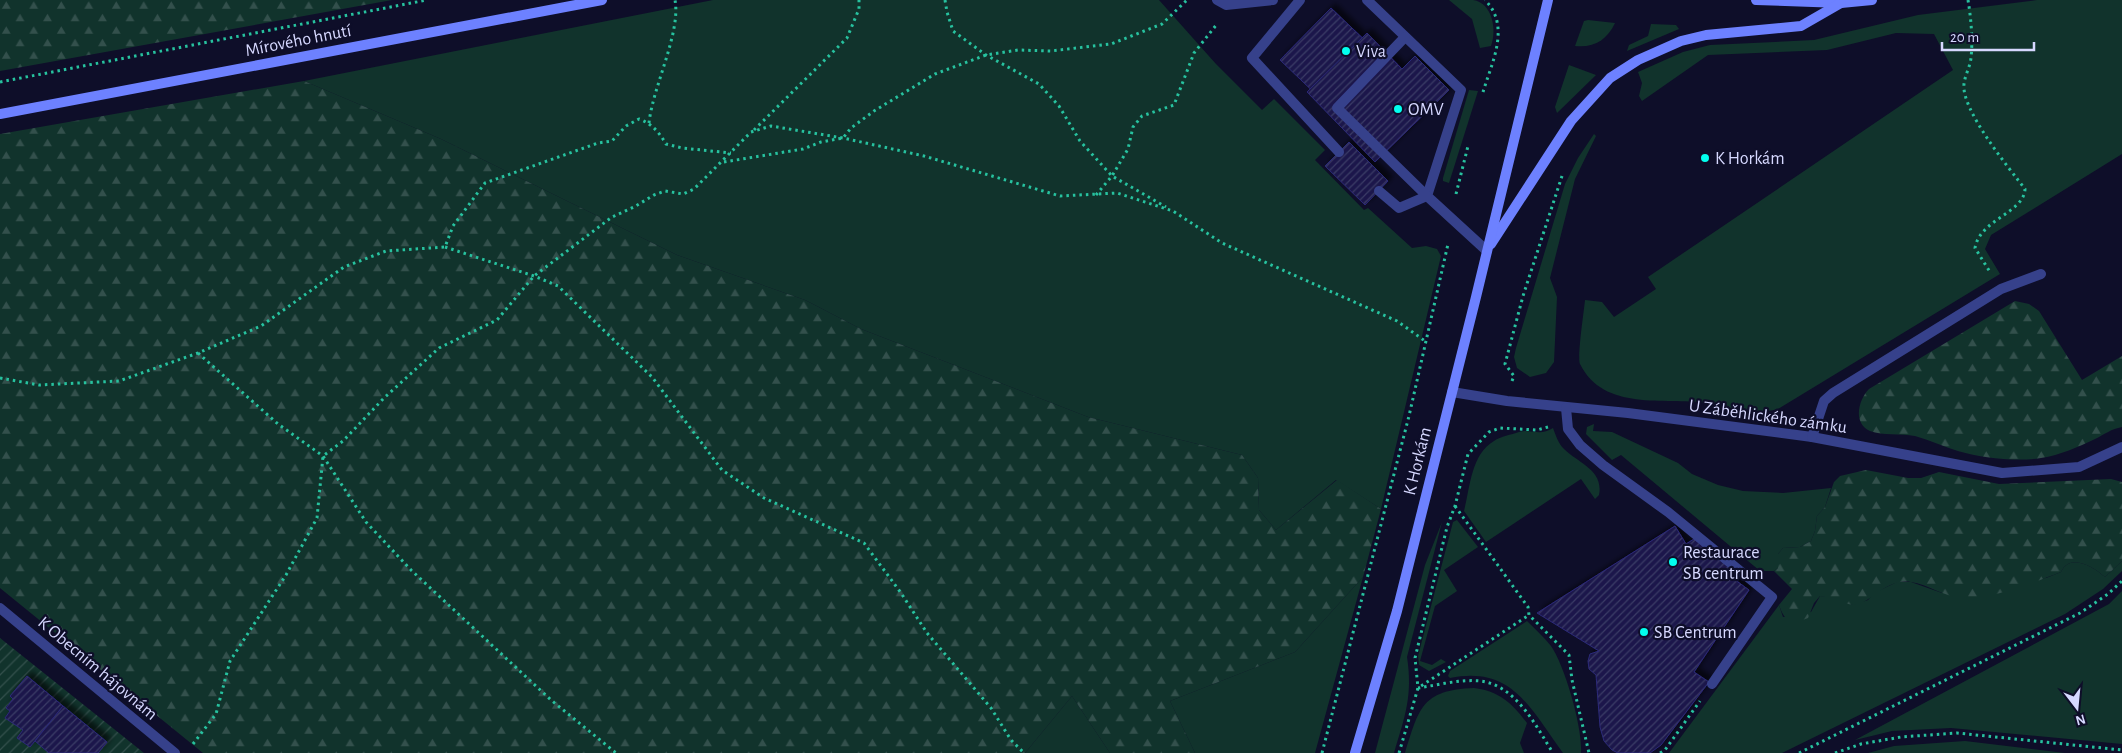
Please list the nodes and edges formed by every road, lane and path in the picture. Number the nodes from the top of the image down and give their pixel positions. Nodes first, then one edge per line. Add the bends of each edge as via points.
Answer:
1 (427, 0) edge
2 (602, 0) edge
3 (675, 0) edge
4 (859, 0) edge
5 (946, 0) edge
6 (1187, 0) edge
7 (1273, 0) edge
8 (1300, 0) edge
9 (1367, 0) edge
10 (1485, 0) edge
11 (1548, 0) edge
12 (1756, 0) edge
13 (1872, 0) edge
14 (1968, 0) edge
15 (1221, 3) edge
16 (1841, 3) junction
17 (1405, 37) junction
18 (986, 55) junction
19 (0, 82) edge
20 (1481, 100) dead end
21 (0, 114) edge
22 (649, 123) junction
23 (751, 132) junction
24 (843, 138) junction
25 (1468, 145) dead end
26 (731, 152) junction
27 (1339, 152) dead end
28 (722, 162) junction
29 (1564, 170) dead end
30 (1112, 176) junction
31 (1379, 191) dead end
32 (1096, 195) junction
33 (1427, 196) junction
34 (1173, 211) junction
35 (1450, 219) junction
36 (445, 247) junction
37 (1487, 251) junction
38 (2041, 274) dead end
39 (534, 276) junction
40 (2001, 289) junction
41 (1425, 341) junction
42 (198, 353) junction
43 (0, 378) edge
44 (1511, 384) dead end
45 (1452, 392) junction
46 (1566, 408) junction
47 (1502, 420) dead end
48 (1568, 425) junction
49 (1500, 428) junction
50 (1812, 437) junction
51 (2122, 447) edge
52 (323, 456) junction
53 (1455, 506) junction
54 (2122, 582) edge
55 (0, 608) edge
56 (1529, 615) junction
57 (1712, 684) joint
58 (1418, 688) junction
59 (192, 745) dead end
60 (2122, 750) edge
61 (175, 753) edge
62 (616, 753) edge
63 (1024, 753) edge
64 (1322, 753) edge
65 (1355, 753) edge
66 (1399, 753) edge
67 (1553, 753) edge
68 (1589, 753) edge
69 (1660, 753) edge
70 (1799, 753) edge
71 (1835, 753) edge

1 - 19 path
2 - 21 main road, Mírového hnutí
3 - 22 path via 675,28 654,93
4 - 23 path via 847,38
5 - 18 path via 953,31
6 - 18 path via 1162,24 1111,44
7 - 15 street
8 - 27 street via 1252,58
9 - 17 street
10 - 20 path via 1498,19 1502,35
11 - 37 main road, K Horkám
12 - 16 main road
13 - 16 main road
14 - 40 path via 1971,56 1964,84 1966,94 1973,114 1992,145 2026,189 2023,198 1983,230 1976,240 1975,248
15 - 30 path via 1215,30 1194,53 1174,105 1142,116 1133,128 1128,149
16 - 37 main road via 1801,26 1706,35 1681,41 1638,60 1610,78 1572,121
17 - 33 street via 1461,90
17 - 33 street via 1337,108
18 - 24 path via 935,74 905,91 866,117
18 - 30 path via 1039,84 1059,106 1080,141
22 - 26 path via 666,144
22 - 36 path via 639,120 626,126 612,141 485,183 453,226
23 - 24 path via 771,126
23 - 26 path
24 - 28 path via 803,149
24 - 32 path via 924,156 1060,196
25 - 35 path
26 - 28 path
28 - 39 path via 694,189 684,194 665,191 612,217
29 - 44 path via 1523,296 1505,364 1514,376
30 - 32 path
30 - 34 path
31 - 33 street via 1399,208
32 - 34 path via 1117,193
33 - 35 street
34 - 41 path via 1222,242 1397,321
35 - 37 street
35 - 41 path via 1448,246
36 - 39 path
36 - 42 path via 386,251 344,267 261,326
37 - 45 main road, K Horkám
38 - 40 street
39 - 52 path via 497,320 439,348 343,441
39 - 63 path via 558,286 652,378 722,470 764,498 864,543 927,633 991,708 1011,740
40 - 50 street via 1833,393 1824,401
41 - 64 path via 1410,416
42 - 43 path via 119,381 39,385
42 - 52 path via 278,424
45 - 46 street, U Záběhlického zámku
45 - 65 main road, K Horkám via 1396,611
46 - 48 street
46 - 50 street, U Záběhlického zámku via 1628,412
47 - 49 path
48 - 49 path via 1552,425 1537,430
48 - 57 street via 1572,437 1603,465 1772,597
49 - 53 path via 1489,432 1468,454
50 - 51 street, U Záběhlického zámku via 2002,473 2079,467
52 - 59 path via 317,518 286,575 230,661 216,714
52 - 62 path via 366,522 411,570 551,700
53 - 56 path via 1528,607
53 - 58 path via 1446,528 1415,658
54 - 70 path via 2080,612
55 - 61 street, K Obecním hájovnám
56 - 58 path
56 - 68 path via 1569,654
57 - 69 path
58 - 66 path
58 - 67 path via 1465,681 1500,688 1528,713
60 - 71 path via 1957,733 1902,737 1861,744

